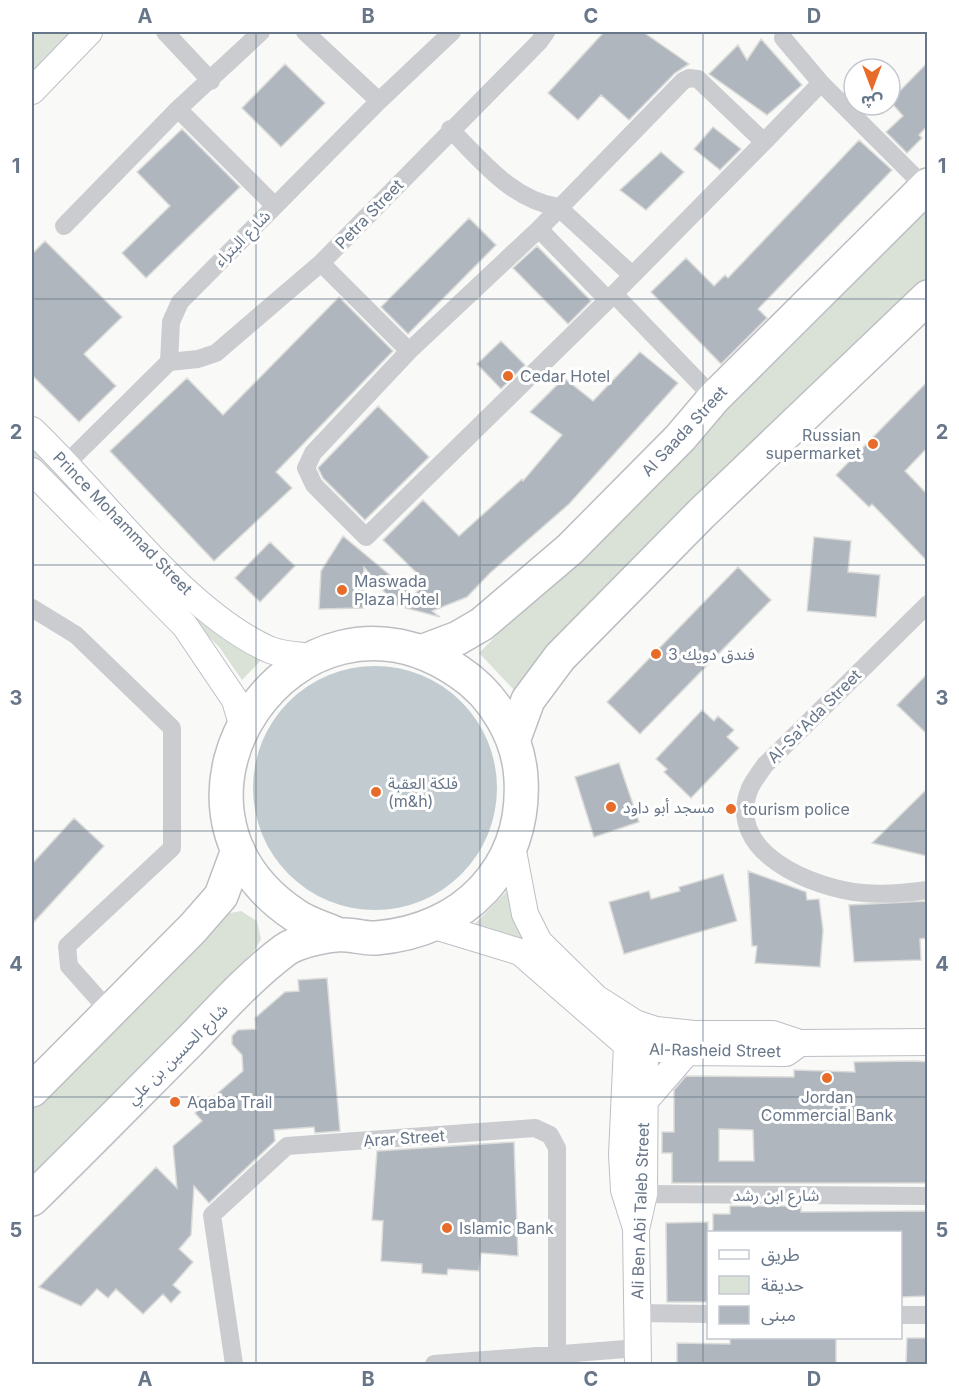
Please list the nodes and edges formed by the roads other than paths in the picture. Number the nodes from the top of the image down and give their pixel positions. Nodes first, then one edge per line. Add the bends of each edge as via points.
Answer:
1 (89, 32) edge
2 (165, 32) edge
3 (261, 32) edge
4 (305, 32) edge
5 (452, 32) edge
6 (546, 32) edge
7 (783, 38) dead end
8 (211, 81) junction
9 (821, 83) junction
10 (32, 91) edge
11 (379, 101) junction
12 (178, 110) junction
13 (450, 129) junction
14 (764, 142) junction
15 (926, 186) edge
16 (274, 206) junction
17 (558, 207) junction
18 (64, 226) dead end
19 (539, 229) junction
20 (321, 263) junction
21 (632, 275) junction
22 (611, 297) junction
23 (927, 297) edge
24 (409, 351) junction
25 (169, 362) junction
26 (714, 398) junction
27 (32, 430) edge
28 (67, 463) junction
29 (32, 471) edge
30 (927, 604) edge
31 (32, 608) edge
32 (421, 652) junction
33 (313, 657) junction
34 (242, 724) junction
35 (513, 741) junction
36 (512, 846) junction
37 (238, 850) junction
38 (927, 890) edge
39 (435, 926) junction
40 (338, 934) junction
41 (110, 1011) junction
42 (636, 1039) junction
43 (927, 1042) edge
44 (800, 1043) junction
45 (687, 1052) junction
46 (32, 1090) edge
47 (643, 1103) junction
48 (927, 1196) edge
49 (636, 1199) junction
50 (32, 1200) edge
51 (637, 1313) junction
52 (707, 1314) edge
53 (902, 1315) edge
54 (927, 1315) edge
55 (557, 1355) junction
56 (638, 1356) edge
57 (234, 1365) edge
58 (434, 1365) edge

1 - 10 main road
2 - 8 street
3 - 8 street
4 - 11 street
5 - 11 street, شارع البتراء
6 - 13 street, Petra Street
7 - 9 street
8 - 12 street
9 - 14 street
9 - 15 street
11 - 16 street, شارع البتراء
12 - 16 street
12 - 18 street
13 - 17 street via 516,191 541,204
13 - 20 street, Petra Street
14 - 17 street via 698,79 689,78
14 - 21 street
15 - 26 highway, Al Saada Street
16 - 25 street, شارع البتراء via 180,302 171,322
17 - 19 street
17 - 21 street
19 - 22 street
19 - 24 street
20 - 24 street
20 - 25 street, Petra Street via 216,353
21 - 22 street
22 - 24 street via 366,537 314,486 307,461
22 - 26 street
23 - 35 highway via 693,522 560,657 528,700
25 - 28 street
26 - 32 highway, Al Saada Street via 680,438 570,549 507,606 458,638
27 - 28 main road, Prince Mohammad Street
28 - 33 main road, Prince Mohammad Street via 182,587 227,624 269,650
29 - 34 main road, Prince Mohammad Street via 185,626 235,700
30 - 38 street, Al-Sa'Ada Street via 765,765 750,789 746,810 750,833 791,874 862,893
31 - 41 street via 76,634 172,728 172,848 67,946 69,966
32 - 33 highway via 376,644
32 - 35 highway via 445,662 486,695
33 - 34 highway via 272,685
34 - 37 highway via 231,754 226,786 228,819
35 - 36 highway via 521,775 521,811
36 - 39 highway via 493,879 467,906
36 - 42 main road, Al-Rasheid Street via 525,914 539,942
37 - 40 highway via 262,888 296,917
37 - 41 highway via 221,896
39 - 40 highway via 403,936 370,939
39 - 42 main road, Al-Rasheid Street via 520,952
40 - 50 highway, شارع الحسين بن علي via 288,947
41 - 46 highway
42 - 44 main road, Al-Rasheid Street via 656,1030 772,1034
42 - 45 main road, Al-Rasheid Street
42 - 47 main road, Ali Ben Abi Taleb Street
42 - 49 main road via 622,1155
43 - 44 main road, Al-Rasheid Street
44 - 45 main road, Al-Rasheid Street via 786,1053
45 - 47 main road
47 - 49 main road, Ali Ben Abi Taleb Street
48 - 49 street, شارع ابن رشد
49 - 51 main road, Ali Ben Abi Taleb Street
51 - 52 street
51 - 56 main road, Ali Ben Abi Taleb Street
53 - 54 street
55 - 56 street
55 - 57 street, Arar Street via 557,1148 550,1135 535,1128 287,1146 212,1215
55 - 58 street

